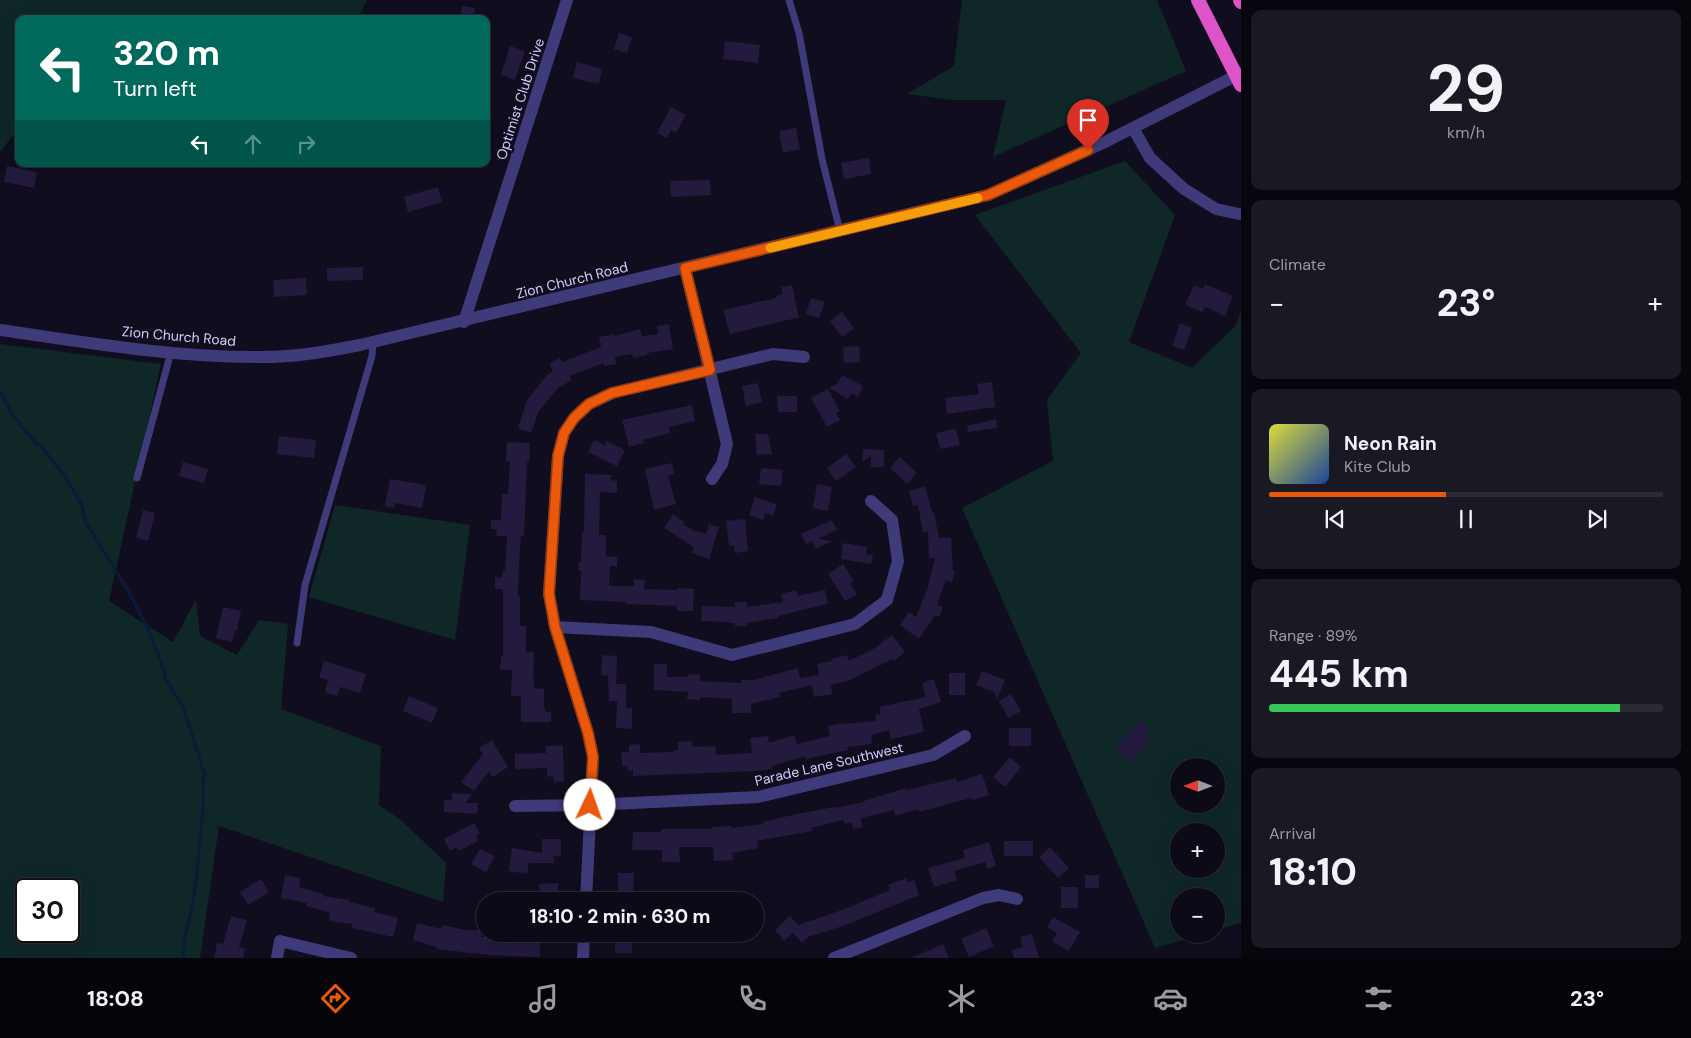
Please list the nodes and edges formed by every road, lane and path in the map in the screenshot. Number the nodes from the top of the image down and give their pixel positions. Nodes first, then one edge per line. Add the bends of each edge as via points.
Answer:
1 (567, 0) edge
2 (789, 0) edge
3 (1198, 0) edge
4 (1239, 77) edge
5 (1133, 128) junction
6 (1239, 214) dead end
7 (840, 232) junction
8 (685, 268) junction
9 (464, 322) junction
10 (0, 330) edge
11 (373, 342) junction
12 (171, 352) junction
13 (804, 357) dead end
14 (710, 370) junction
15 (137, 478) dead end
16 (712, 479) dead end
17 (871, 501) dead end
18 (555, 627) junction
19 (298, 643) dead end
20 (965, 736) dead end
21 (590, 805) junction
22 (514, 806) dead end
23 (586, 892) edge
24 (1017, 899) dead end
25 (584, 942) edge
26 (277, 958) edge
27 (352, 958) edge
28 (583, 958) edge
29 (834, 958) edge

1 - 9 street, Optimist Club Drive
2 - 7 lane via 799,33 822,159
3 - 4 highway
4 - 5 street, Zion Church Road
5 - 6 street via 1150,158 1184,189 1216,209
5 - 7 street, Zion Church Road via 988,195
7 - 8 street, Zion Church Road
8 - 9 street, Zion Church Road
8 - 14 street
9 - 11 street, Zion Church Road
10 - 12 street, Zion Church Road
11 - 12 street, Zion Church Road via 324,352 255,357
11 - 19 lane via 372,356 305,585
12 - 15 lane
13 - 14 street via 773,354
14 - 16 street via 728,444 722,464
14 - 18 street via 612,393 589,404 564,433 558,456 549,594
17 - 18 street via 892,520 898,561 887,600 855,624 732,655 651,632
18 - 21 street via 593,757
20 - 21 street, Parade Lane Southwest via 933,755 758,797
21 - 22 street, Parade Lane Southwest
21 - 23 street
24 - 29 street via 999,895 983,898
25 - 28 street
26 - 27 street via 280,941

